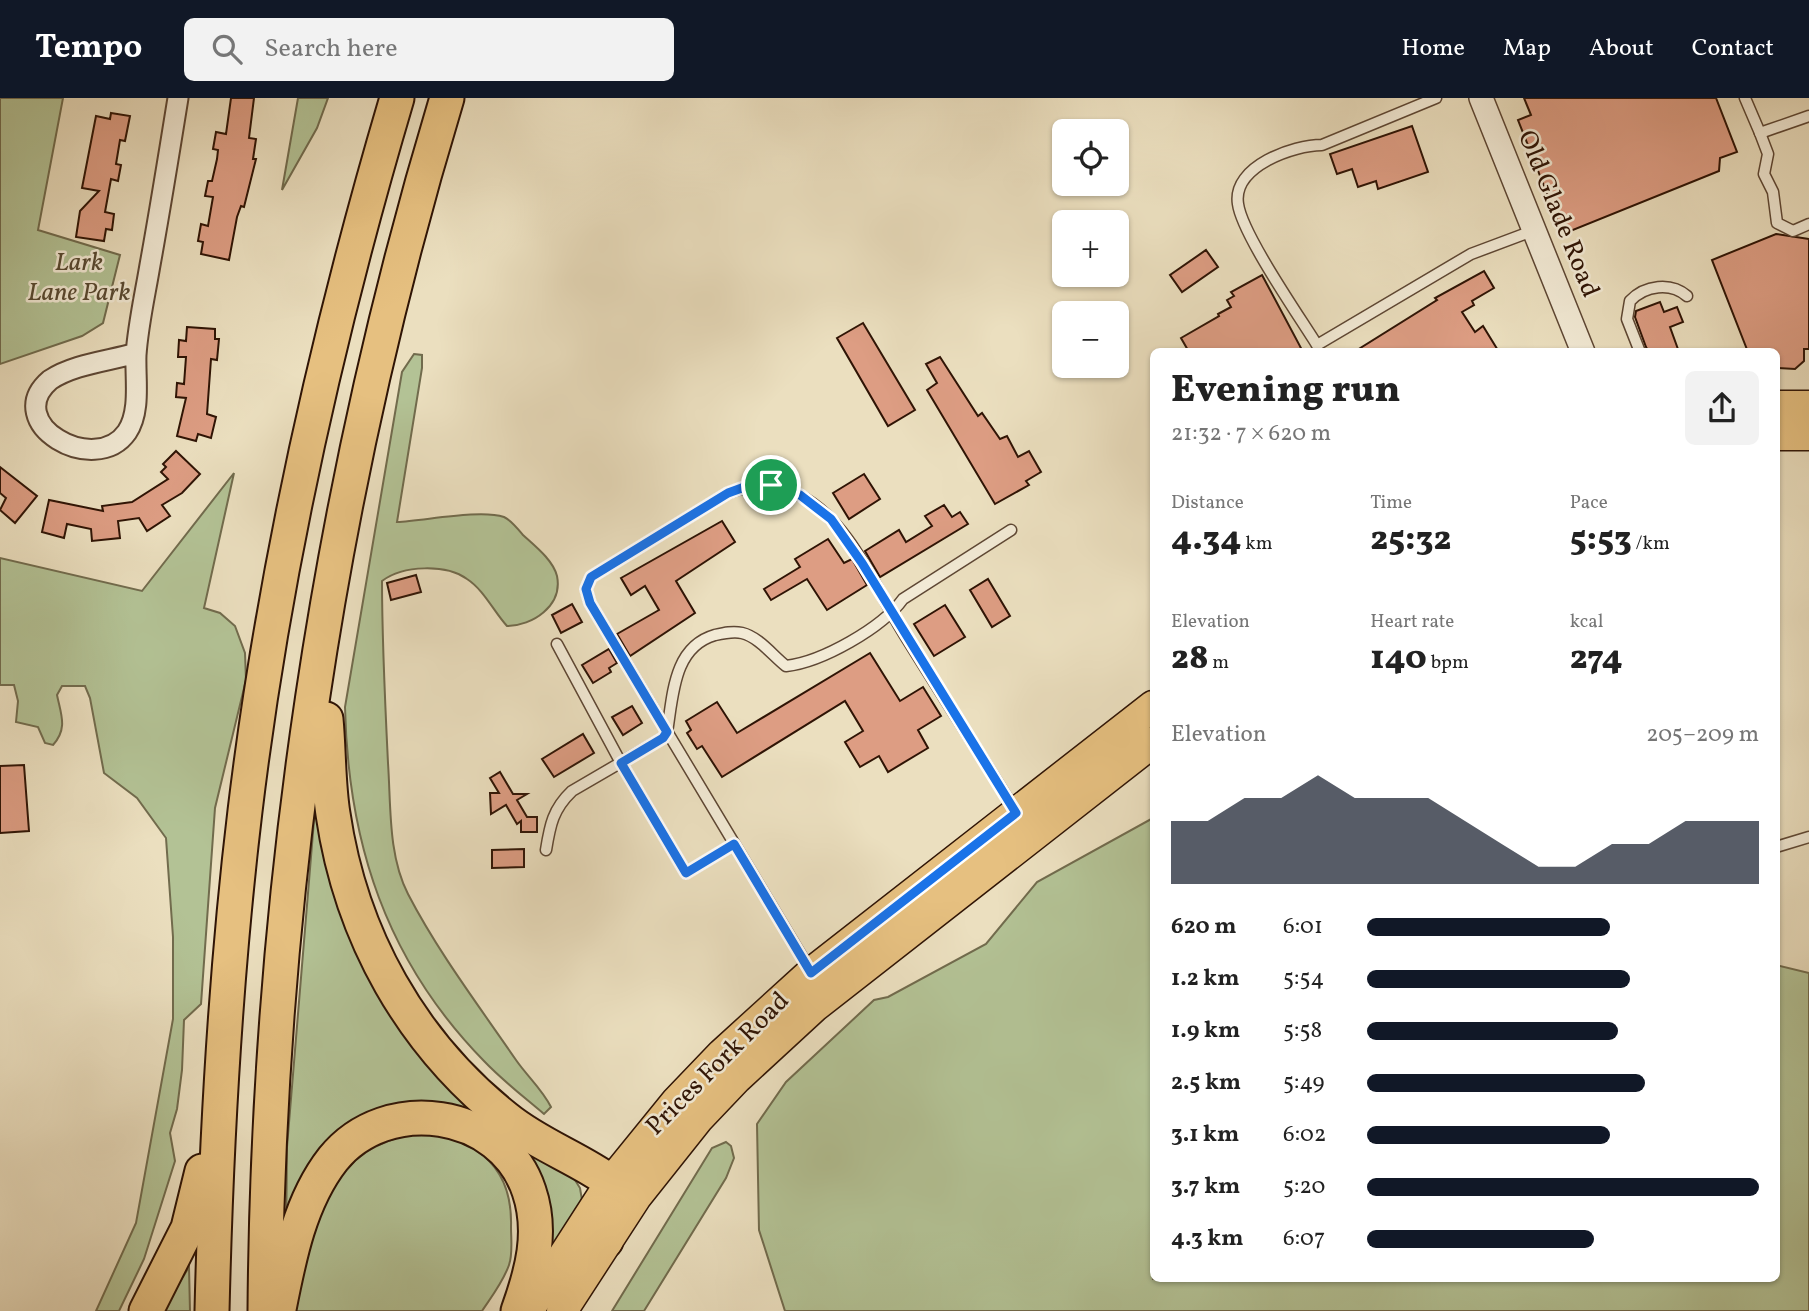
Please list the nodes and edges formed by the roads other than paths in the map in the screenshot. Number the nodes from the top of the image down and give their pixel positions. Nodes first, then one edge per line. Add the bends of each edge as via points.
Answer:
1 (178, 98) edge
2 (397, 98) edge
3 (447, 98) edge
4 (1436, 98) edge
5 (1481, 98) edge
6 (1745, 98) edge
7 (1809, 116) edge
8 (1760, 133) junction
9 (1809, 224) edge
10 (1535, 230) junction
11 (1687, 296) dead end
12 (1581, 348) edge
13 (1638, 348) edge
14 (136, 354) junction
15 (1780, 406) edge
16 (1809, 406) edge
17 (1780, 435) edge
18 (1809, 435) edge
19 (1011, 530) dead end
20 (892, 614) junction
21 (557, 643) dead end
22 (320, 651) junction
23 (1150, 708) edge
24 (667, 732) junction
25 (1150, 744) edge
26 (621, 763) junction
27 (1016, 813) junction
28 (1809, 837) edge
29 (734, 844) junction
30 (1780, 846) edge
31 (546, 850) dead end
32 (819, 985) junction
33 (219, 1107) junction
34 (611, 1182) junction
35 (606, 1241) junction
36 (146, 1311) edge
37 (212, 1311) edge
38 (265, 1311) edge
39 (278, 1311) edge
40 (518, 1311) edge
41 (528, 1311) edge
42 (562, 1311) edge

1 - 14 street
2 - 33 highway via 329,348 284,567 245,811
3 - 22 highway via 373,379
4 - 10 lane via 1322,145 1304,145 1276,155 1254,170 1242,187 1237,203 1248,229 1317,345 1471,254
5 - 10 street, Old Glade Road
6 - 8 lane
7 - 8 lane
8 - 9 lane via 1768,154 1764,174 1773,192 1777,223 1793,231
10 - 12 street, Old Glade Road
11 - 13 lane via 1674,287 1660,286 1630,301 1627,319
14 - 14 street via 50,380 33,398 36,428 49,441 94,449 112,446 131,424
15 - 16 main road
17 - 18 main road
19 - 20 lane via 902,599
20 - 24 lane via 800,665 786,666 743,633 705,638 691,648 680,667
20 - 24 lane via 831,519 800,495 771,485 750,485 728,493 591,577 586,589
20 - 27 lane
21 - 26 lane
22 - 34 highway via 328,779 339,851 357,914 380,966 422,1034 476,1093 539,1142
22 - 38 highway via 279,990 268,1146
23 - 27 main road, Prices Fork Road
24 - 26 lane
24 - 29 lane
25 - 32 main road, Prices Fork Road
26 - 29 lane via 686,873
26 - 31 lane via 560,803 552,817
27 - 32 main road, Prices Fork Road
28 - 30 lane
29 - 32 lane
32 - 34 main road, Prices Fork Road via 722,1054
32 - 35 main road, Prices Fork Road via 698,1119
33 - 36 highway via 188,1228
33 - 37 highway
34 - 35 highway
34 - 41 main road, Prices Fork Road
35 - 42 main road, Prices Fork Road
39 - 40 highway via 304,1213 333,1159 357,1136 380,1124 417,1117 458,1124 481,1135 518,1168 529,1190 536,1238 534,1262

